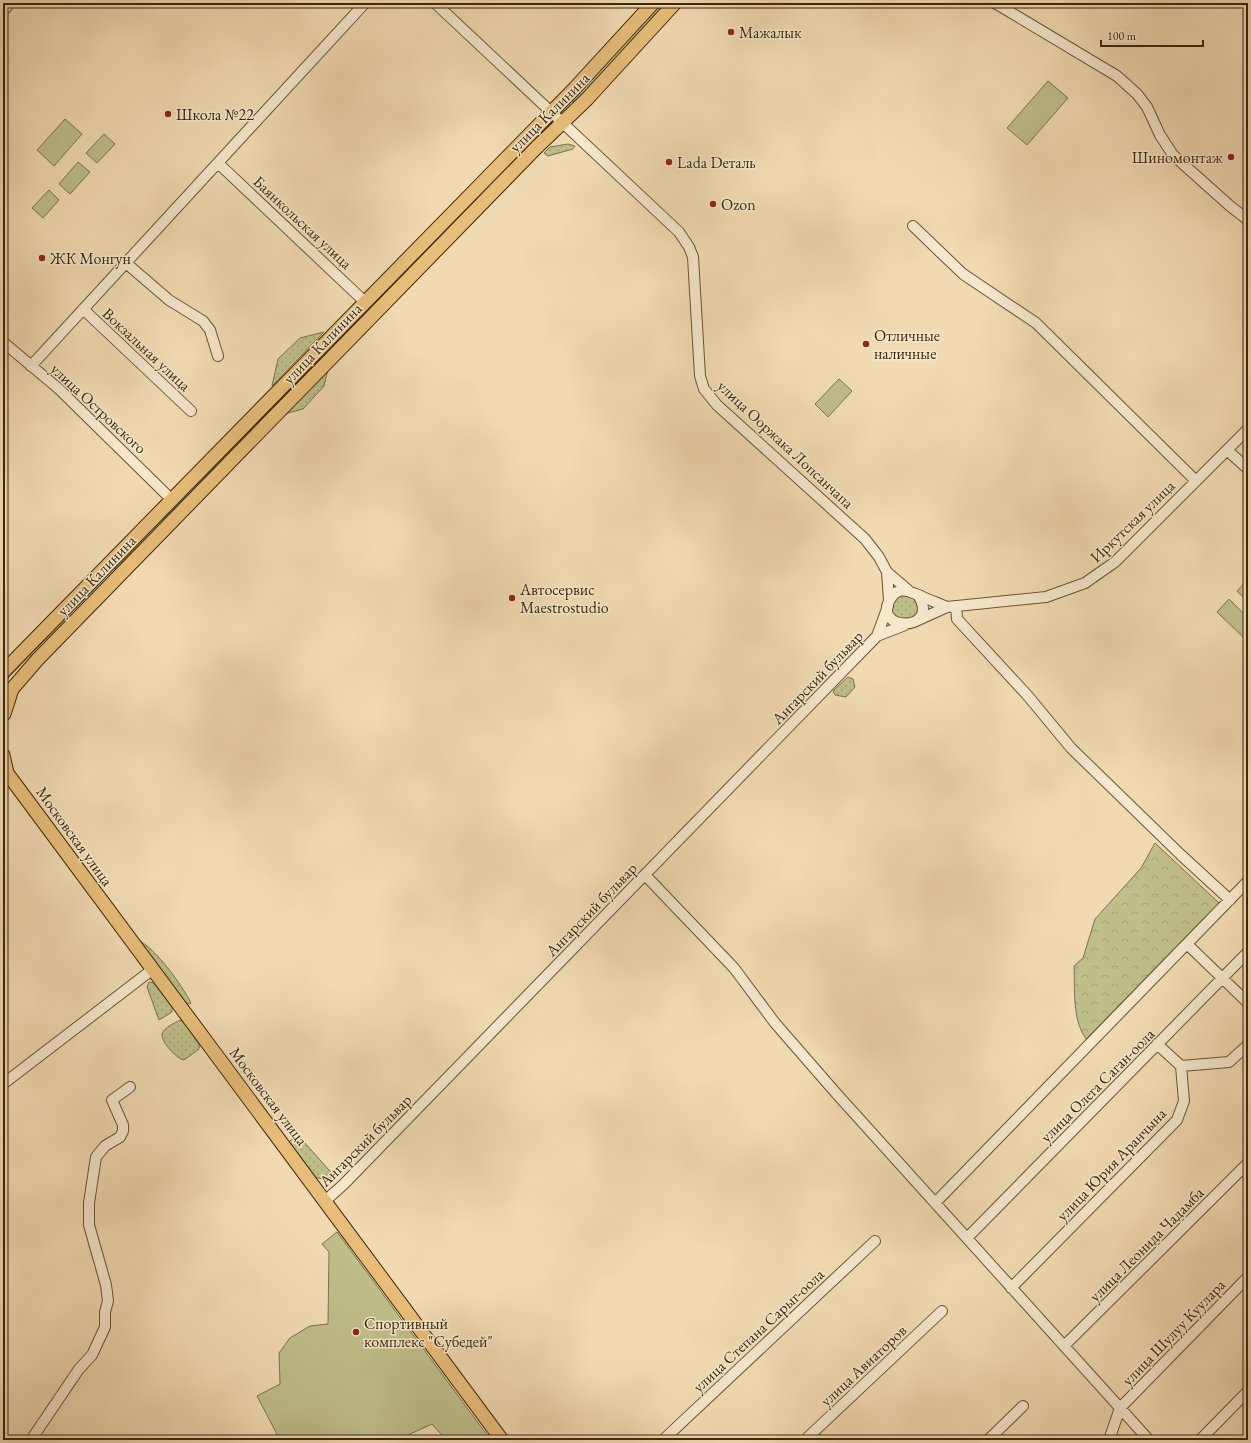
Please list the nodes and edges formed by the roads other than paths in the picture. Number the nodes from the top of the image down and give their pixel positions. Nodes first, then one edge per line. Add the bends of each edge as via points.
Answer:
1 (10, 3) edge
2 (365, 3) edge
3 (435, 3) edge
4 (654, 3) edge
5 (675, 3) edge
6 (995, 3) edge
7 (3, 11) edge
8 (552, 111) junction
9 (563, 122) junction
10 (218, 164) junction
11 (1248, 220) edge
12 (913, 226) dead end
13 (126, 263) junction
14 (365, 302) junction
15 (83, 309) junction
16 (344, 324) junction
17 (354, 334) junction
18 (3, 342) edge
19 (218, 356) dead end
20 (31, 366) junction
21 (191, 411) dead end
22 (1248, 429) edge
23 (1227, 450) junction
24 (1248, 469) edge
25 (1196, 481) junction
26 (172, 500) junction
27 (102, 572) junction
28 (887, 572) junction
29 (112, 582) junction
30 (908, 590) junction
31 (918, 596) junction
32 (888, 603) junction
33 (951, 606) junction
34 (916, 621) junction
35 (905, 625) junction
36 (877, 636) junction
37 (3, 672) edge
38 (3, 716) edge
39 (3, 755) edge
40 (5, 771) edge
41 (645, 875) junction
42 (1248, 881) edge
43 (1230, 900) junction
44 (1188, 945) junction
45 (1248, 952) edge
46 (153, 969) junction
47 (1223, 978) junction
48 (1248, 1003) edge
49 (1157, 1044) junction
50 (1248, 1045) edge
51 (1180, 1066) junction
52 (3, 1084) edge
53 (130, 1087) dead end
54 (1248, 1163) edge
55 (325, 1201) junction
56 (935, 1202) junction
57 (967, 1238) junction
58 (875, 1241) dead end
59 (1248, 1277) edge
60 (1011, 1288) junction
61 (942, 1312) dead end
62 (1064, 1346) junction
63 (1248, 1391) edge
64 (1023, 1406) dead end
65 (1120, 1408) junction
66 (31, 1440) edge
67 (502, 1440) edge
68 (663, 1440) edge
69 (805, 1440) edge
70 (988, 1440) edge
71 (1109, 1440) edge
72 (1149, 1440) edge
73 (1200, 1440) edge

1 - 7 street
2 - 10 street
3 - 8 street, улица Ооржака Лопсанчапа
4 - 8 main road, улица Калинина
5 - 9 main road, улица Калинина
6 - 11 street via 1117,76 1147,107 1173,155
8 - 9 street, улица Ооржака Лопсанчапа
8 - 14 main road, улица Калинина
9 - 17 main road, улица Калинина
9 - 28 street, улица Ооржака Лопсанчапа via 674,226 689,247 695,270 700,376 710,398 866,539 880,557
10 - 13 street
10 - 14 street, Баянкольская улица
12 - 25 street via 963,274 1036,323
13 - 15 street
13 - 19 street via 169,300 203,321 210,330
14 - 16 main road, улица Калинина
15 - 20 street
15 - 21 street, Вокзальная улица
16 - 17 main road
16 - 26 main road, улица Калинина
17 - 29 main road, улица Калинина
18 - 20 street, улица Островского
20 - 26 street, улица Островского
22 - 23 street, Иркутская улица
23 - 24 street
23 - 25 street, Иркутская улица
25 - 33 street, Иркутская улица via 1115,562 1085,583 1046,597
26 - 27 main road, улица Калинина
27 - 29 main road
27 - 37 main road, улица Калинина
28 - 30 street, улица Ооржака Лопсанчапа
28 - 32 street, улица Ооржака Лопсанчапа
29 - 38 main road, улица Калинина via 20,678 7,699
30 - 31 street
30 - 32 street via 897,592
31 - 33 street, Иркутская улица
31 - 34 street via 922,612
32 - 35 street via 891,617
32 - 36 street, Ангарский бульвар
33 - 34 street, Иркутская улица
33 - 43 street via 958,619 1071,748
34 - 35 street
35 - 36 street, Ангарский бульвар
36 - 41 street, Ангарский бульвар
39 - 40 main road, Московская улица
40 - 46 main road, Московская улица
41 - 55 street, Ангарский бульвар
41 - 56 street via 734,968 775,1023
42 - 43 street
43 - 44 street
44 - 47 street
44 - 56 street
45 - 47 street, улица Олега Саган-оола
46 - 52 street
46 - 55 main road, Московская улица
47 - 48 street
47 - 49 street, улица Олега Саган-оола
49 - 51 street
49 - 57 street, улица Олега Саган-оола
50 - 51 street via 1229,1062
51 - 60 street, улица Юрия Аранчына via 1184,1101 1177,1120
53 - 66 street via 112,1100 123,1125 123,1131 120,1137 105,1146 96,1158 89,1203 89,1225 106,1285 108,1301 105,1327 92,1355 79,1369
54 - 62 street, улица Леонида Чадамба
55 - 67 main road, Московская улица
56 - 57 street
57 - 60 street
58 - 68 street, улица Степана Сарыг-оола
59 - 65 street, улица Шулуу Куулара
60 - 62 street
61 - 69 street, улица Авиаторов
62 - 65 street
63 - 73 street
64 - 70 street
65 - 71 street
65 - 72 street

